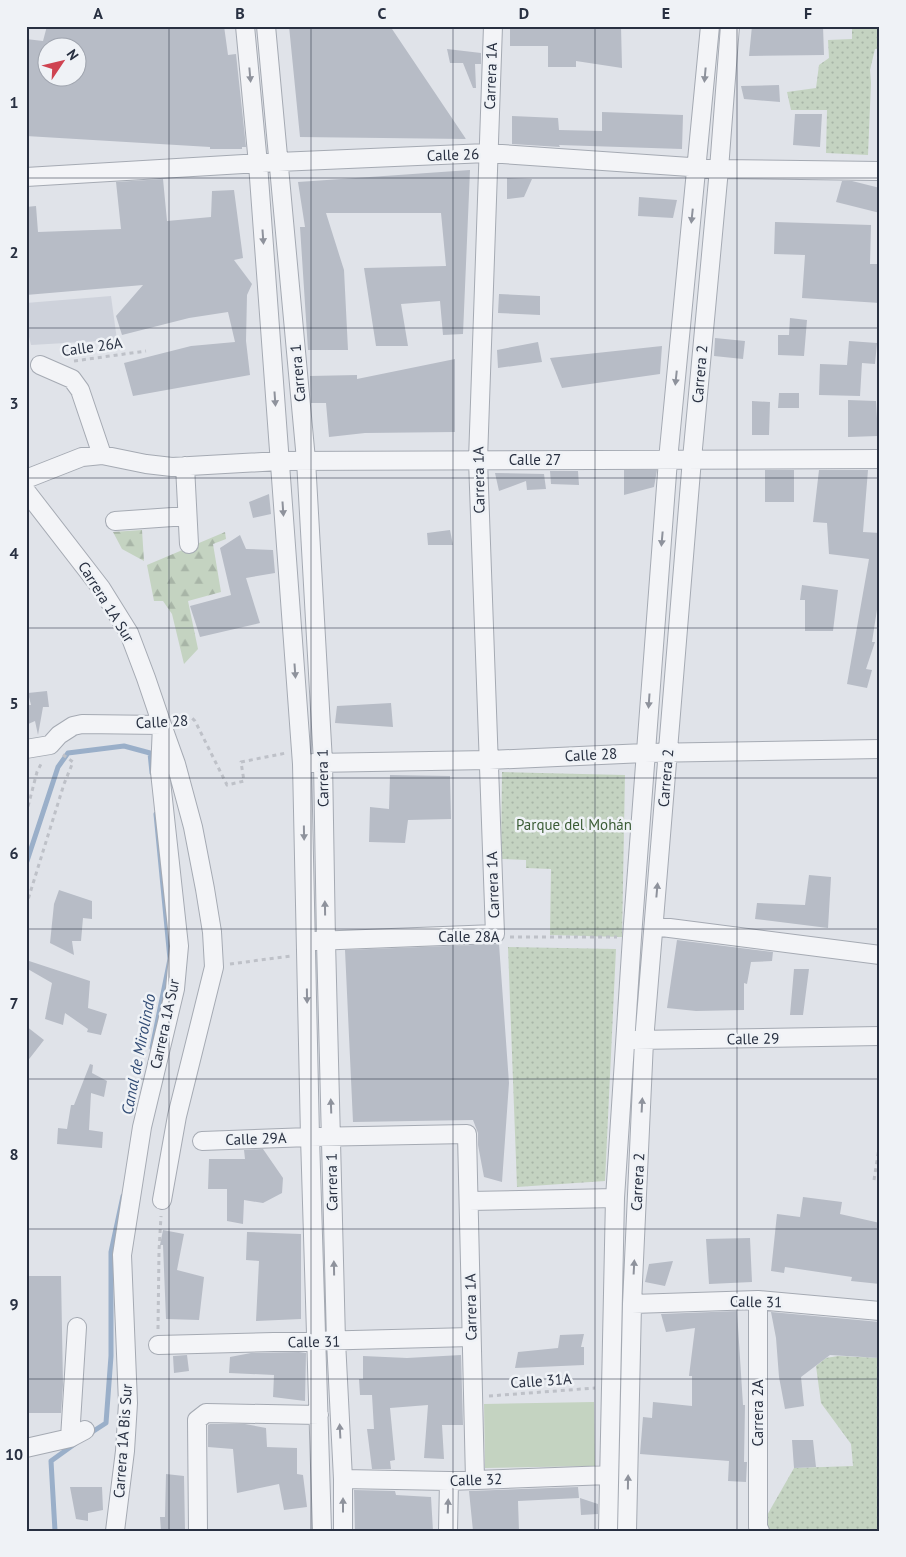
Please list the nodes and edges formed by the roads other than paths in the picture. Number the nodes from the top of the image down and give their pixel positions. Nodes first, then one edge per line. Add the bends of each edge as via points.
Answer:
1 (245, 26) edge
2 (266, 26) edge
3 (493, 26) edge
4 (710, 26) edge
5 (730, 26) edge
6 (487, 153) junction
7 (278, 162) junction
8 (258, 164) junction
9 (697, 167) junction
10 (719, 169) junction
11 (880, 171) edge
12 (26, 177) edge
13 (40, 365) dead end
14 (102, 454) junction
15 (880, 459) edge
16 (306, 460) junction
17 (478, 460) junction
18 (668, 460) junction
19 (692, 460) junction
20 (279, 461) junction
21 (185, 466) junction
22 (26, 479) edge
23 (26, 491) edge
24 (187, 516) junction
25 (115, 521) dead end
26 (189, 544) dead end
27 (655, 619) junction
28 (678, 619) junction
29 (162, 725) junction
30 (26, 749) edge
31 (880, 749) edge
32 (645, 753) junction
33 (668, 753) junction
34 (302, 757) junction
35 (489, 760) junction
36 (324, 762) junction
37 (654, 926) junction
38 (495, 934) joint
39 (306, 940) junction
40 (326, 941) junction
41 (880, 955) edge
42 (880, 1036) edge
43 (627, 1039) junction
44 (644, 1041) junction
45 (310, 1137) junction
46 (332, 1137) junction
47 (202, 1141) dead end
48 (615, 1198) junction
49 (162, 1200) road end
50 (469, 1202) junction
51 (758, 1300) junction
52 (632, 1304) junction
53 (880, 1311) edge
54 (77, 1327) dead end
55 (471, 1337) junction
56 (336, 1341) junction
57 (316, 1342) junction
58 (158, 1345) road end
59 (126, 1351) joint
60 (319, 1415) junction
61 (26, 1448) edge
62 (609, 1476) junction
63 (343, 1479) junction
64 (474, 1480) junction
65 (449, 1481) junction
66 (758, 1530) edge
67 (115, 1531) edge
68 (198, 1531) edge
69 (322, 1531) edge
70 (343, 1531) edge
71 (448, 1531) edge
72 (608, 1531) edge
73 (627, 1531) edge

1 -> 8 street, Carrera 1
2 - 7 street, Carrera 1
3 - 6 street, Carrera 1A
4 -> 9 street, Carrera 2
5 - 10 street, Carrera 2
6 - 7 street, Calle 26
6 - 9 street, Calle 26
6 - 17 street, Carrera 1A
7 - 8 street, Calle 26
7 - 16 street, Carrera 1
8 - 12 street, Calle 26
8 -> 20 street, Carrera 1
9 - 10 street, Calle 26
9 -> 18 street, Carrera 2
10 - 11 street, Calle 26
10 - 19 street, Carrera 2
13 - 14 street via 72,379 80,390
14 - 21 street, Calle 27 via 146,464
14 - 22 street via 82,457
15 - 19 street, Calle 27
16 - 17 street, Calle 27
16 - 20 street, Calle 27
16 - 36 street, Carrera 1
17 - 18 street, Calle 27
17 - 35 street, Carrera 1A
18 - 19 street, Calle 27
18 -> 27 street, Carrera 2
19 - 28 street, Carrera 2
20 - 21 street, Calle 27
20 -> 34 street, Carrera 1
21 - 24 street
23 - 29 street, Carrera 1A Sur via 101,588 129,633
24 - 25 street
24 - 26 street
27 - 28 street
27 -> 32 street, Carrera 2
28 - 33 street, Carrera 2
29 - 30 street, Calle 28 via 82,724 59,735 55,749
29 - 49 street, Carrera 1A Sur via 193,826 212,932 214,967 177,1116
29 - 59 street, Carrera 1A Sur via 160,772 179,946 175,989 142,1127 122,1255
31 - 33 street, Calle 28
32 - 33 street, Calle 28
32 - 35 street, Calle 28
32 - 43 street, Carrera 2
37 -> 33 street, Carrera 2
34 - 36 street, Calle 28
34 -> 39 street, Carrera 1
35 - 36 street, Calle 28
35 - 38 street, Carrera 1A
40 -> 36 street, Carrera 1
37 - 41 street
37 - 44 street, Carrera 2
38 - 40 street, Calle 28A
39 - 40 street, Calle 28A
39 -> 45 street, Carrera 1
46 -> 40 street, Carrera 1
42 - 44 street, Calle 29
43 - 44 street, Calle 29
43 - 48 street, Carrera 2
52 -> 44 street, Carrera 2
45 - 46 street
45 - 47 street, Calle 29A
45 - 57 street, Carrera 1
46 - 50 street, Carrera 1A via 466,1134
56 -> 46 street, Carrera 1
48 - 50 street
48 - 62 street, Carrera 2
50 - 55 street, Carrera 1A
51 - 52 street, Calle 31
51 - 53 street, Calle 31
51 - 66 street, Carrera 2A
73 -> 52 street, Carrera 2
54 - 61 street via 78,1434
55 - 56 street, Calle 31
55 - 64 street, Carrera 1A
56 - 57 street, Calle 31
63 -> 56 street, Carrera 1
57 - 58 street, Calle 31
57 - 60 street, Carrera 1
59 - 67 street, Carrera 1A Bis Sur via 128,1403
60 - 68 street via 206,1413 197,1420
60 - 69 street, Carrera 1
62 - 64 street, Calle 32
62 - 72 street, Carrera 2
63 - 65 street, Calle 32
70 -> 63 street, Carrera 1
64 - 65 street, Calle 32
71 -> 65 street

